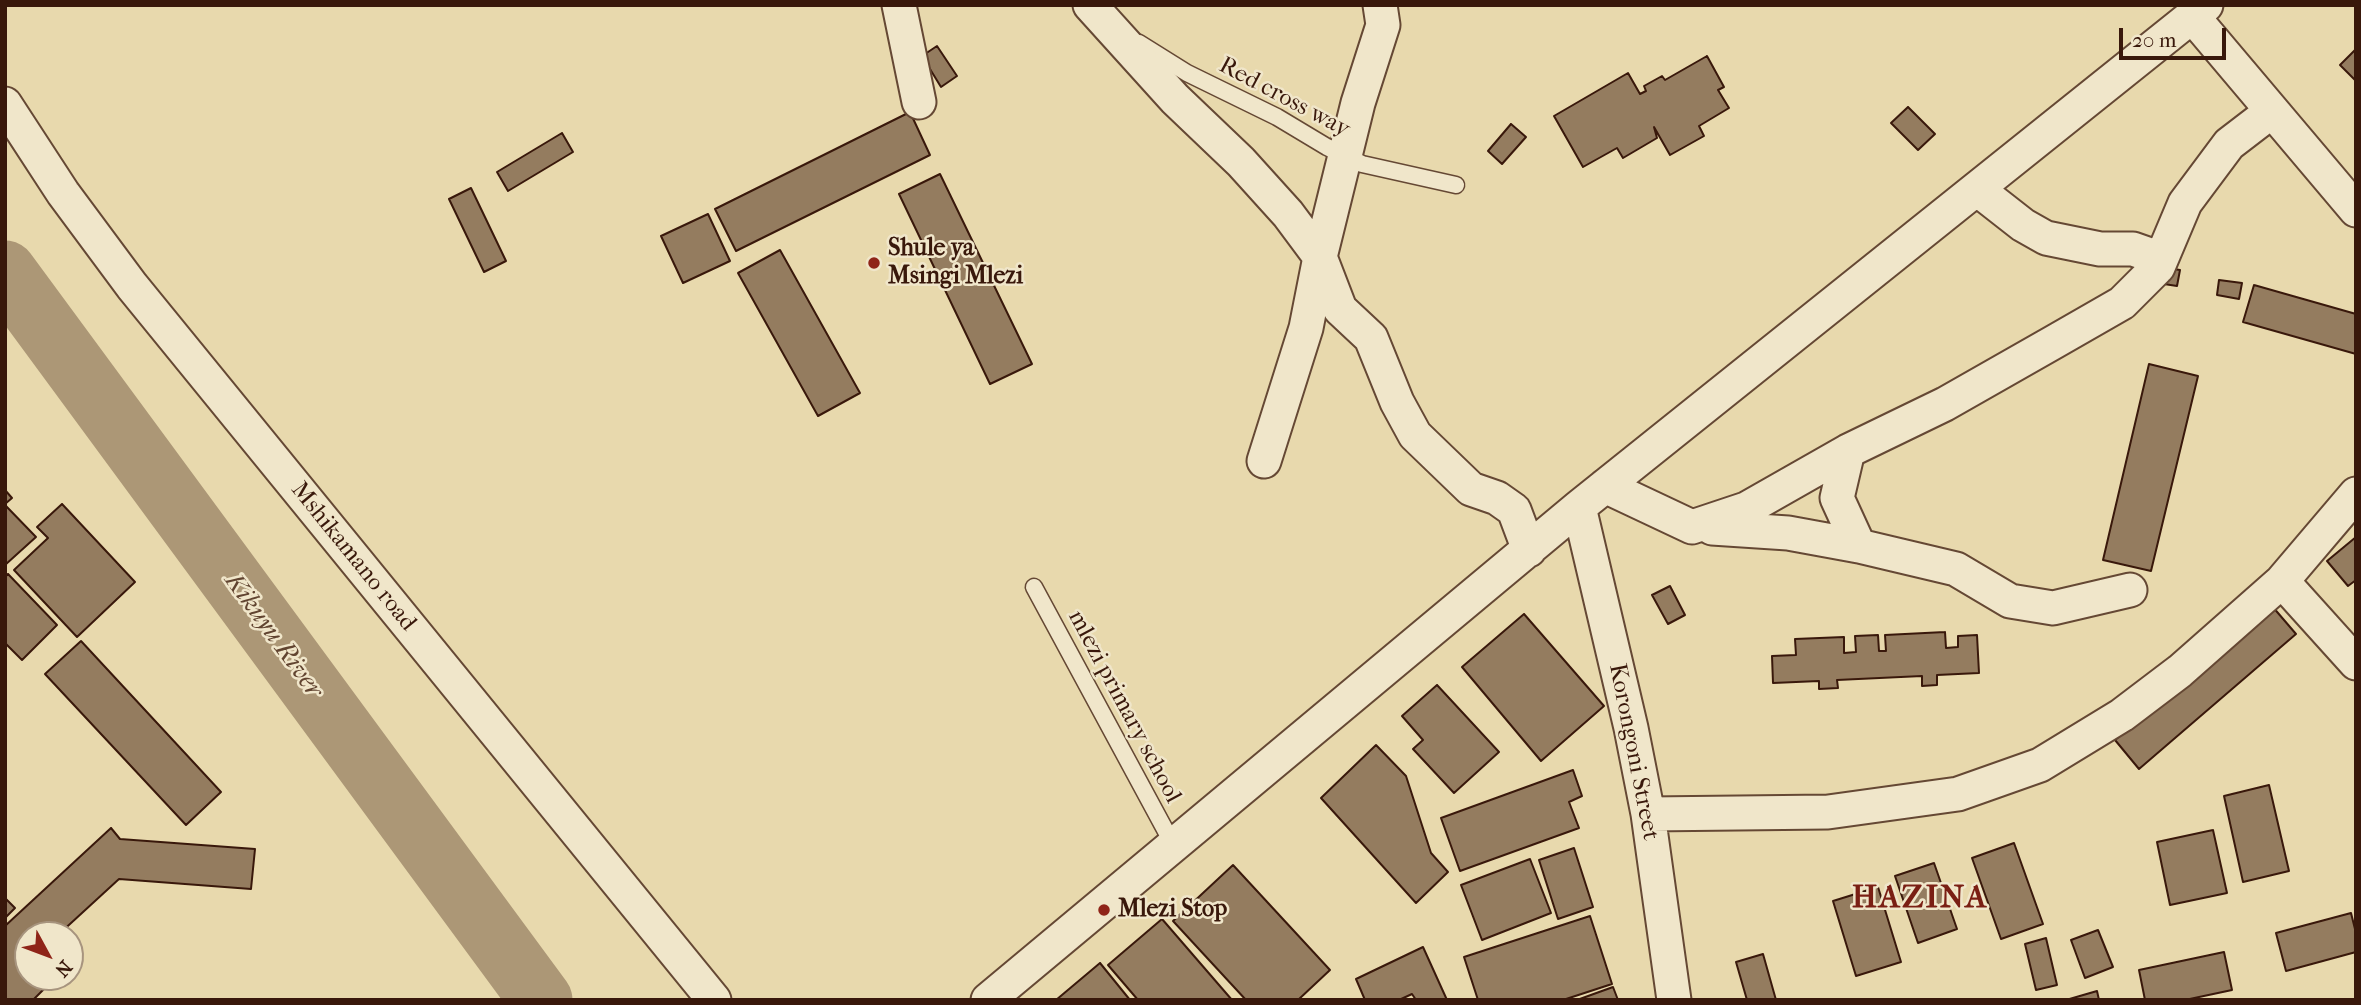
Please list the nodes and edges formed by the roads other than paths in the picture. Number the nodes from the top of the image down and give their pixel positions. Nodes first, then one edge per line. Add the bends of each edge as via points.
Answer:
1 (899, 5) edge
2 (1380, 5) edge
3 (2199, 11) edge
4 (1098, 12) edge
5 (919, 102) dead end
6 (5, 104) edge
7 (2272, 111) junction
8 (1345, 155) junction
9 (1456, 185) dead end
10 (1977, 189) junction
11 (2356, 210) edge
12 (1320, 257) junction
13 (2158, 267) junction
14 (1848, 451) junction
15 (1264, 461) dead end
16 (1605, 486) junction
17 (2356, 494) edge
18 (1579, 507) junction
19 (1692, 527) junction
20 (1858, 546) junction
21 (1529, 550) junction
22 (2282, 581) junction
23 (1034, 587) dead end
24 (2130, 590) dead end
25 (2356, 663) edge
26 (1647, 814) junction
27 (1175, 848) junction
28 (998, 997) edge
29 (714, 1000) edge
30 (1674, 1000) edge

1 - 5 street
2 - 8 street via 1383,25
3 - 7 street
3 - 10 street
4 - 8 lane, Red cross way via 1187,73
4 - 12 street via 1166,90 1241,162
6 - 29 street, Mshikamano road via 132,286
7 - 11 street
7 - 13 street via 2229,144 2192,193
8 - 9 lane, Red cross way via 1362,164
8 - 12 street
10 - 13 street via 2046,238 2101,249 2133,249 2150,255
10 - 16 street
12 - 15 street via 1306,328
12 - 21 street via 1340,309 1371,338 1415,435 1471,489 1514,510
13 - 14 street via 2123,303 1945,404
14 - 19 street via 1746,509
14 - 20 street via 1837,498
16 - 18 street
16 - 19 street
17 - 22 street
18 - 21 street
18 - 26 street, Korongoni Street
19 - 20 street via 1788,533
20 - 24 street via 1956,569 2010,601 2053,608
21 - 27 street
22 - 25 street
22 - 26 street via 2161,686 2040,765 1958,794 1828,812
23 - 27 lane, mlezi primary school
26 - 30 street, Korongoni Street
27 - 28 street

